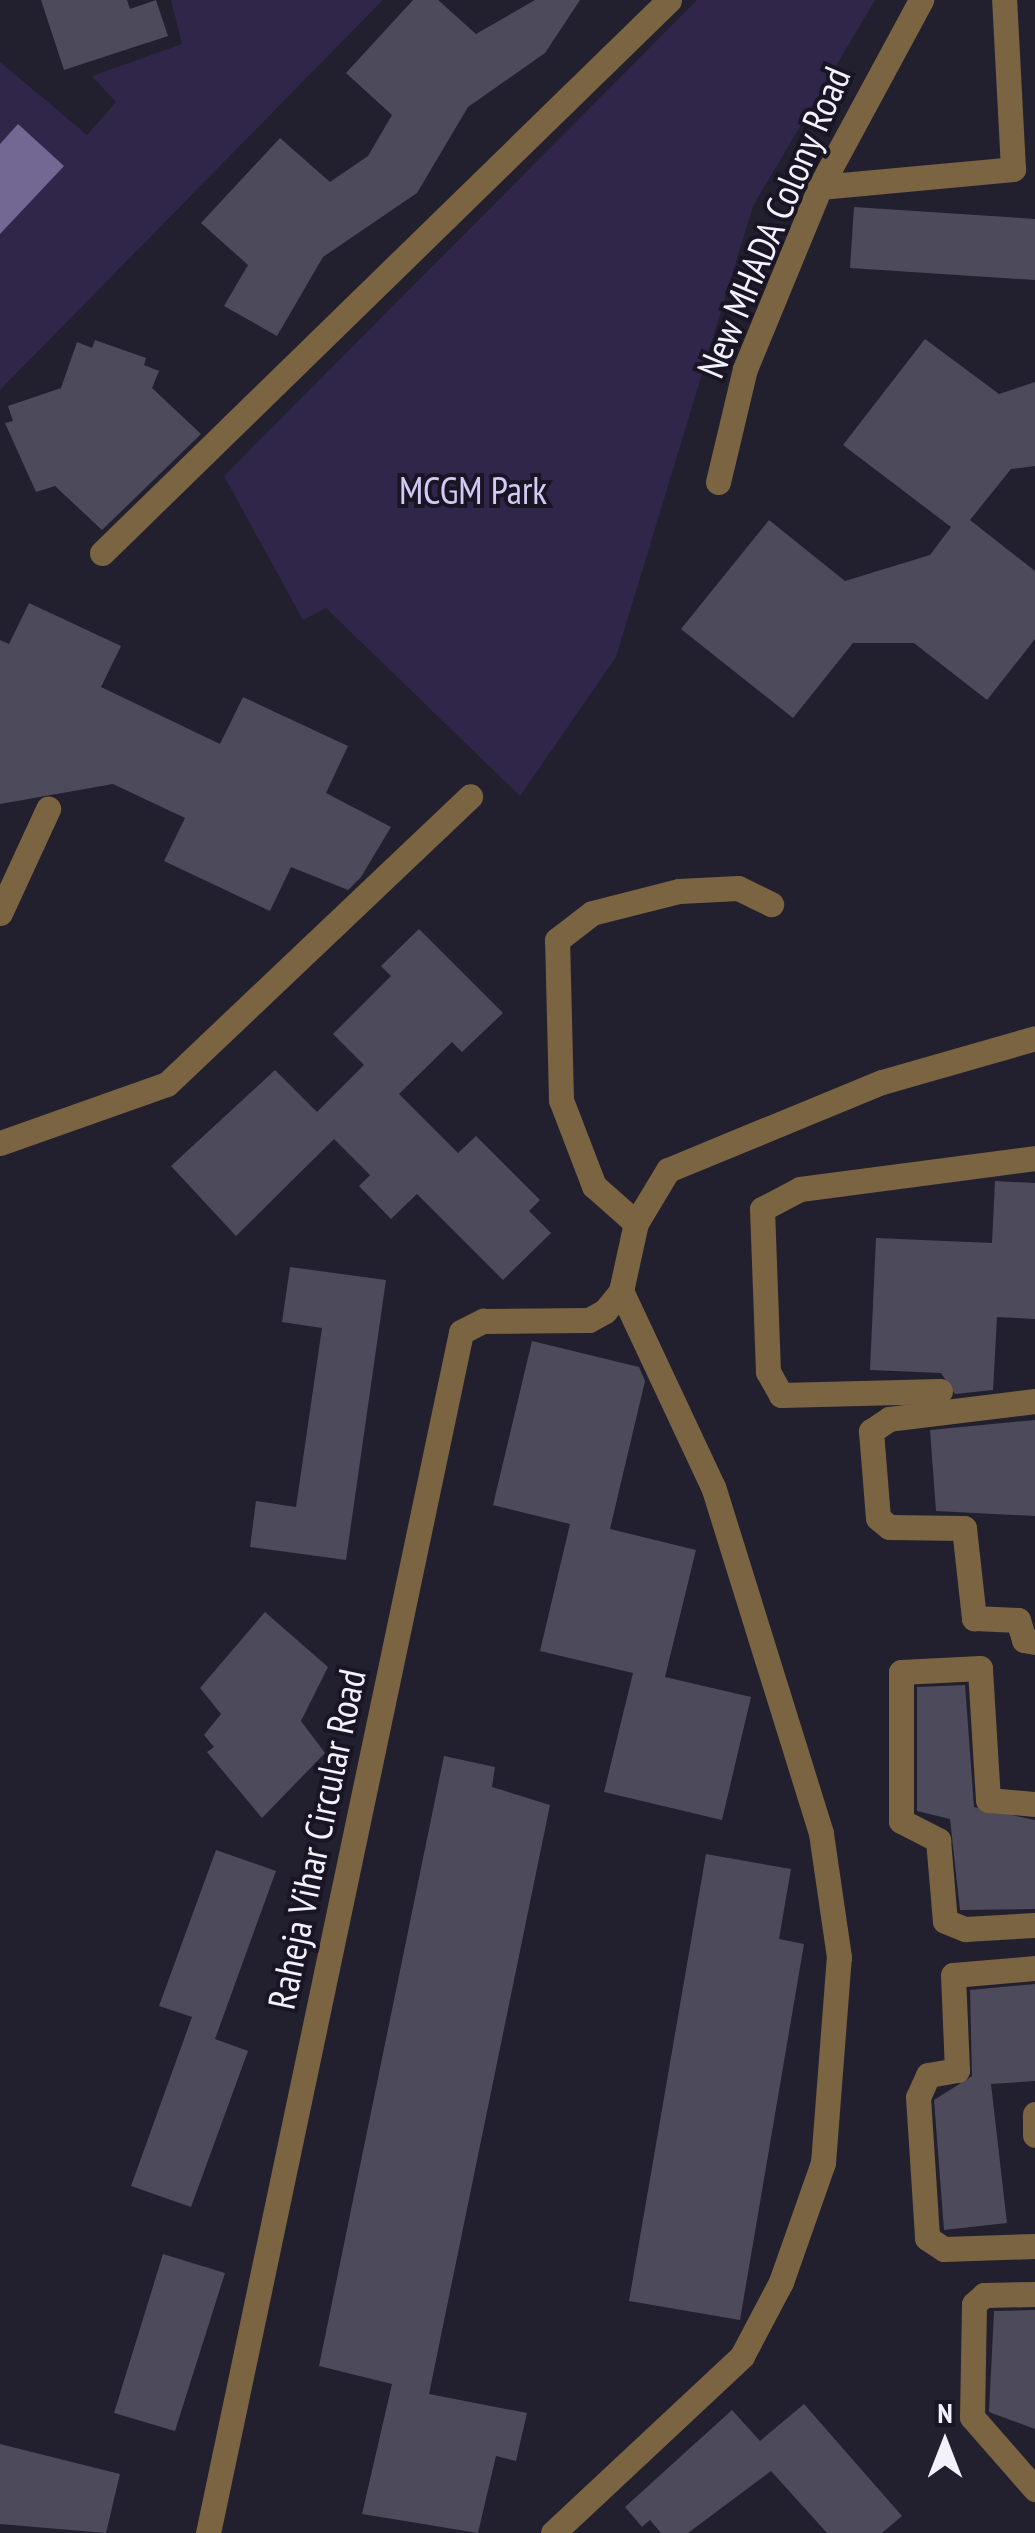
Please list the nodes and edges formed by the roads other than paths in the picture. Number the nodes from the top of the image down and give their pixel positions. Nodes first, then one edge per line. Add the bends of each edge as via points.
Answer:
1 (668, 0) edge
2 (921, 0) edge
3 (1004, 0) edge
4 (820, 187) junction
5 (718, 482) dead end
6 (102, 553) dead end
7 (470, 796) dead end
8 (48, 809) dead end
9 (771, 904) dead end
10 (0, 913) edge
11 (1035, 1038) edge
12 (0, 1143) edge
13 (1035, 1158) edge
14 (636, 1222) junction
15 (621, 1290) junction
16 (940, 1391) dead end
17 (1035, 1401) edge
18 (1035, 1642) edge
19 (1035, 1804) edge
20 (1035, 1926) edge
21 (1035, 1968) edge
22 (1035, 2114) edge
23 (1035, 2134) edge
24 (1035, 2246) edge
25 (1035, 2294) edge
26 (1035, 2490) edge
27 (208, 2533) edge
28 (553, 2533) edge

1 - 6 street
2 - 4 street, New MHADA Colony Road
3 - 4 street via 1013,170
4 - 5 street, New MHADA Colony Road via 745,369
7 - 12 street via 167,1084
8 - 10 street
9 - 14 street via 738,888 679,891 592,912 557,940 561,1100 594,1186
11 - 14 street via 882,1082 668,1170
13 - 16 street via 800,1189 762,1209 768,1372 781,1395
14 - 15 street
15 - 27 street, Raheja Vihar Circular Road via 589,1320 482,1321 461,1332 446,1368
15 - 28 street via 712,1487 821,1833 839,1957 823,2163 781,2282 742,2356
17 - 18 street via 889,1418 871,1431 878,1518 890,1527 964,1528 974,1618 1018,1620 1024,1640
19 - 20 street via 988,1800 980,1668 901,1672 901,1821 938,1840 946,1922 964,1930
21 - 24 street via 953,1975 957,2070 928,2076 918,2097 928,2238 944,2249
22 - 23 street
25 - 26 street via 984,2295 974,2304 972,2417

